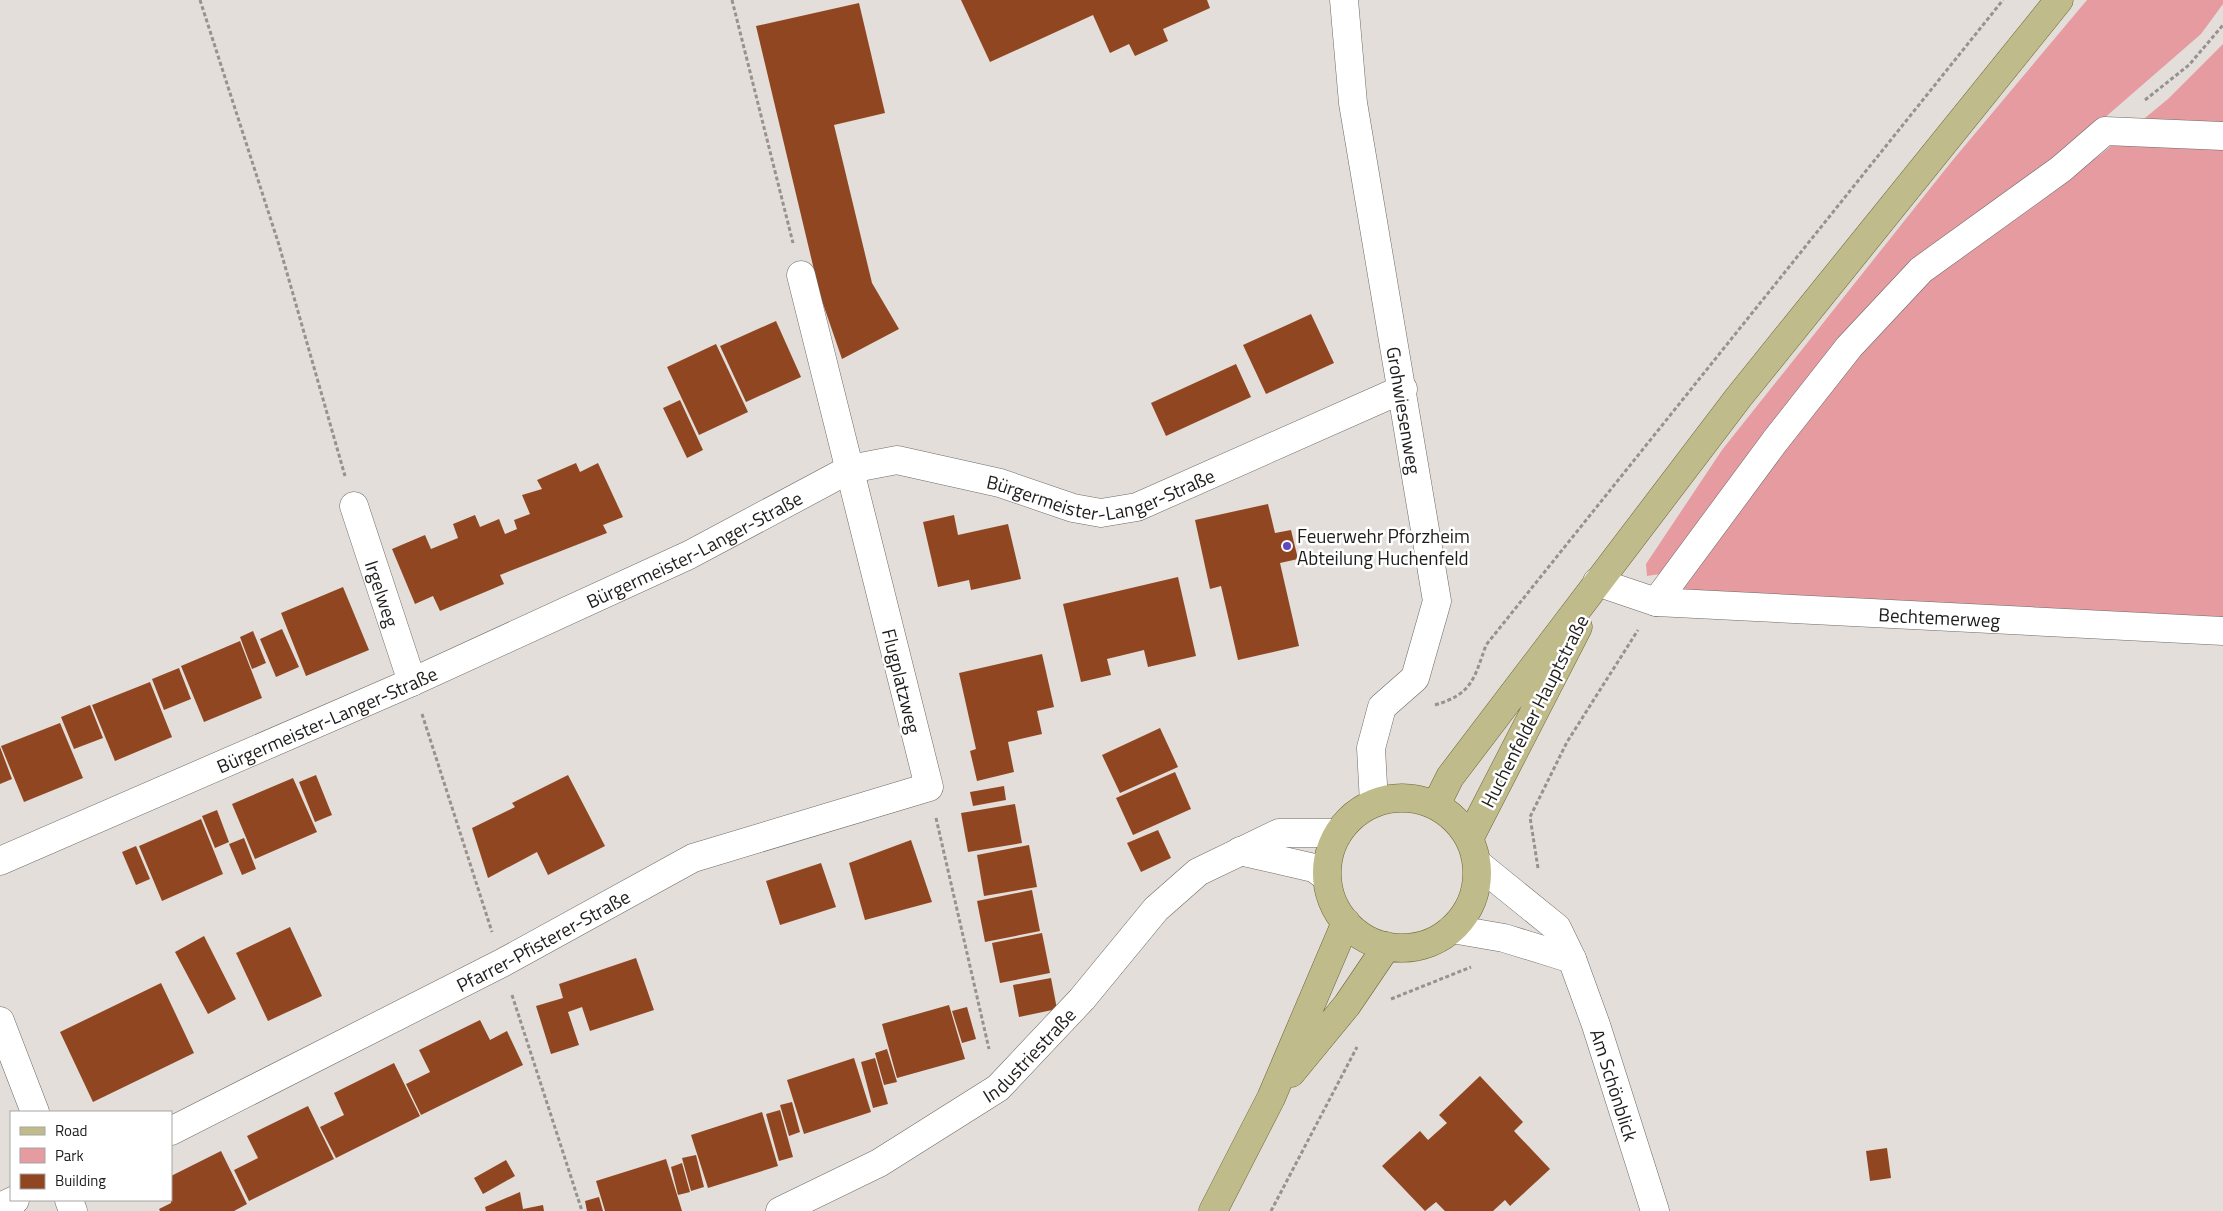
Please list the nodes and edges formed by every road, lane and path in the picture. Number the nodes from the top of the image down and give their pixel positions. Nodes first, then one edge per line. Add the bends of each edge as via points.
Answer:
1 (200, 0) edge
2 (732, 0) edge
3 (1344, 0) edge
4 (2003, 0) edge
5 (2059, 0) edge
6 (2223, 25) edge
7 (2105, 132) junction
8 (2223, 136) edge
9 (801, 276) joint
10 (1403, 389) junction
11 (850, 470) junction
12 (354, 506) joint
13 (1597, 582) junction
14 (1656, 602) junction
15 (2223, 631) edge
16 (412, 682) junction
17 (1382, 707) junction
18 (929, 787) junction
19 (1374, 803) junction
20 (1436, 805) junction
21 (1338, 833) junction
22 (1240, 851) junction
23 (1474, 851) junction
24 (0, 861) edge
25 (1537, 866) dead end
26 (1325, 876) junction
27 (1346, 922) junction
28 (1452, 929) junction
29 (1504, 938) junction
30 (1387, 946) junction
31 (1572, 959) junction
32 (1389, 1000) dead end
33 (0, 1021) edge
34 (1358, 1046) dead end
35 (998, 1088) junction
36 (1271, 1098) junction
37 (35, 1111) edge
38 (172, 1130) edge
39 (13, 1201) edge
40 (0, 1207) edge
41 (780, 1211) edge
42 (1213, 1211) edge
43 (1271, 1211) edge
44 (1655, 1211) edge

1 - 12 path via 279,245
2 - 9 path
3 - 10 street, Grohwiesenweg via 1353,103
4 - 17 path via 1486,645 1474,680 1456,698 1426,708
5 - 13 main road, Huchenfelder Hauptstraße via 1738,398
6 - 7 path via 2188,65
7 - 8 street
7 - 14 street via 2061,169 1921,270 1849,347 1774,441
9 - 11 street, Flugplatzweg
10 - 11 street, Bürgermeister-Langer-Straße via 1137,507 1101,514 1000,483 897,460
10 - 17 street, Grohwiesenweg via 1436,601 1415,678
11 - 16 street, Bürgermeister-Langer-Straße via 689,556
11 - 18 street, Flugplatzweg
12 - 16 street, Irgelweg
13 - 14 street, Bechtemerweg
13 - 20 main road, Huchenfelder Hauptstraße via 1450,777
13 - 23 main road, Huchenfelder Hauptstraße
14 - 15 street, Bechtemerweg
14 - 25 path via 1567,742 1530,817
16 - 24 street, Bürgermeister-Langer-Straße
17 - 19 street via 1372,748
18 - 35 path
18 - 38 street, Pfarrer-Pfisterer-Straße via 693,858 502,963
19 - 20 main road via 1395,798 1416,799
19 - 21 main road via 1354,815
20 - 23 main road via 1454,818
21 - 22 street, Industriestraße via 1279,833
21 - 26 main road
22 - 26 street via 1314,868
22 - 35 street, Industriestraße via 1198,872 1156,909 1082,999
23 - 28 main road via 1475,889 1467,911
23 - 31 street, Am Schönblick via 1557,928
26 - 27 main road via 1333,901
27 - 30 main road via 1364,937
27 - 36 main road
28 - 29 street
28 - 30 main road via 1409,948
29 - 31 street
29 - 32 path via 1491,959
30 - 36 main road via 1347,1005
31 - 44 street, Am Schönblick
33 - 37 street
34 - 43 path
35 - 41 street, Industriestraße via 879,1163
36 - 42 main road
39 - 40 street

